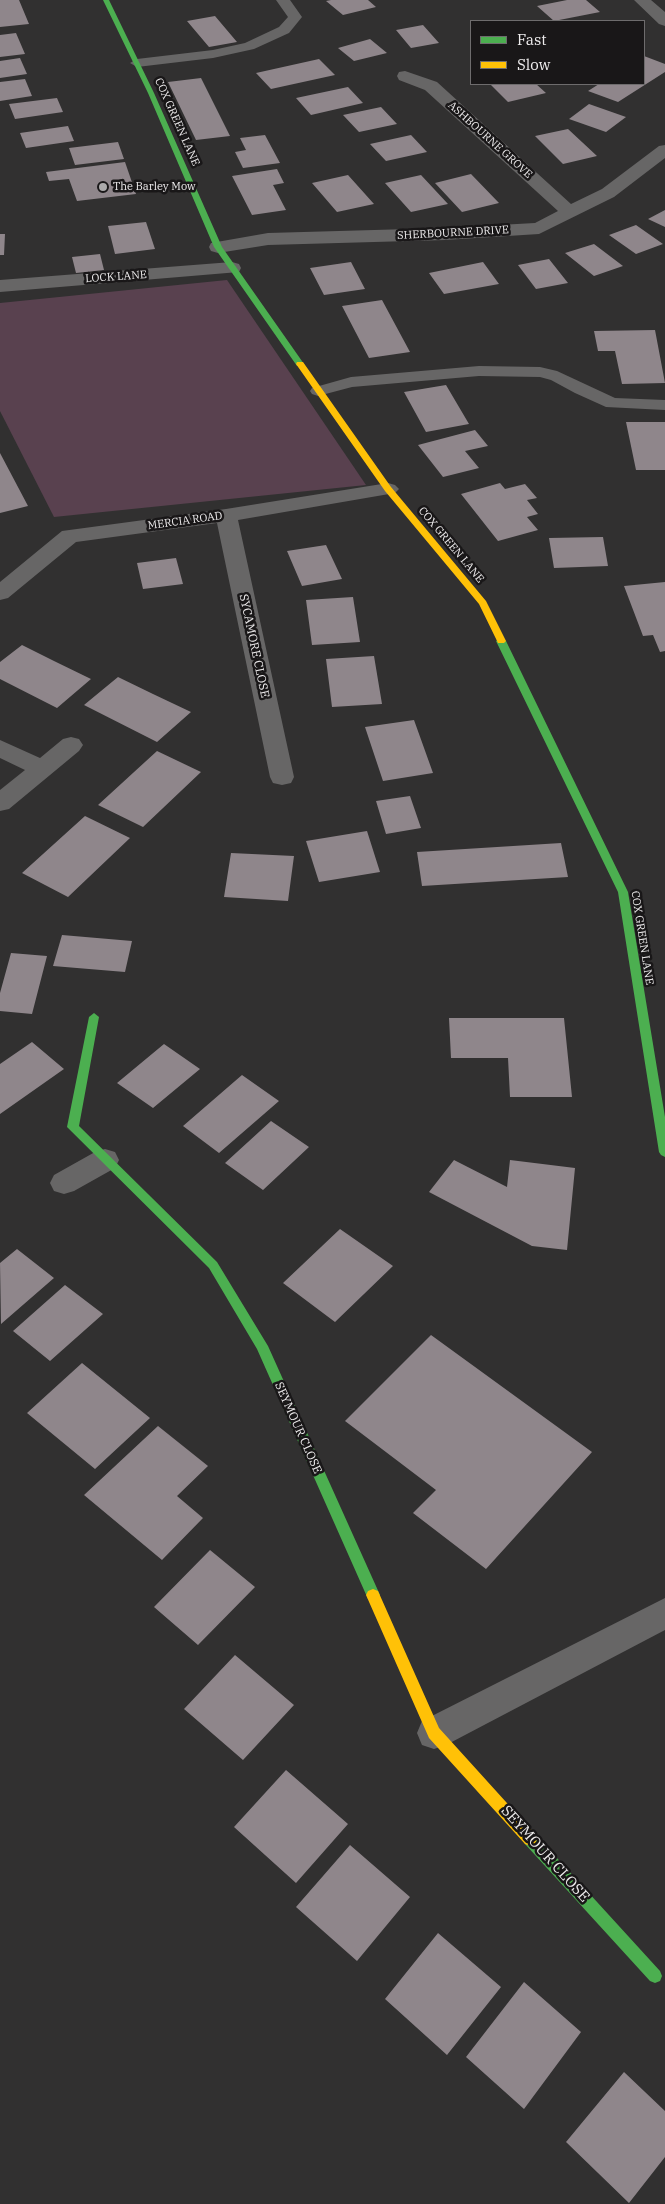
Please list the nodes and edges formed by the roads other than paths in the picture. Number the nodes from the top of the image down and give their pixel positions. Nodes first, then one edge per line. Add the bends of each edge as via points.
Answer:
1 (106, 0) edge
2 (283, 0) edge
3 (642, 0) edge
4 (665, 21) edge
5 (137, 63) junction
6 (405, 76) dead end
7 (665, 150) edge
8 (570, 213) junction
9 (218, 246) junction
10 (232, 268) junction
11 (0, 286) edge
12 (318, 391) junction
13 (665, 405) edge
14 (388, 489) junction
15 (226, 515) junction
16 (3, 587) edge
17 (71, 745) dead end
18 (0, 748) edge
19 (41, 768) junction
20 (282, 777) dead end
21 (0, 803) edge
22 (94, 1017) dead end
23 (665, 1152) edge
24 (105, 1160) junction
25 (64, 1183) dead end
26 (665, 1613) edge
27 (434, 1733) junction
28 (655, 1976) dead end

1 - 5 street, COX GREEN LANE
2 - 5 lane via 295,17 284,30 249,46 213,54
3 - 4 street
5 - 9 street, COX GREEN LANE
6 - 8 street, ASHBOURNE GROVE via 431,86
7 - 8 street, SHERBOURNE DRIVE via 608,193
8 - 9 street, SHERBOURNE DRIVE via 539,228 268,239
9 - 10 street, COX GREEN LANE
10 - 11 street, LOCK LANE
10 - 12 street, COX GREEN LANE
12 - 13 lane via 352,382 479,371 540,372 557,376 612,403
12 - 14 street, COX GREEN LANE
14 - 15 street, MERCIA ROAD
14 - 23 street, COX GREEN LANE via 483,603 624,892
15 - 16 street, MERCIA ROAD via 70,536
15 - 20 street, SYCAMORE CLOSE
17 - 19 street
18 - 19 street
19 - 21 street
22 - 24 street, SEYMOUR CLOSE via 73,1127
24 - 25 street
24 - 27 street, SEYMOUR CLOSE via 213,1265 262,1346
26 - 27 street
27 - 28 street, SEYMOUR CLOSE

